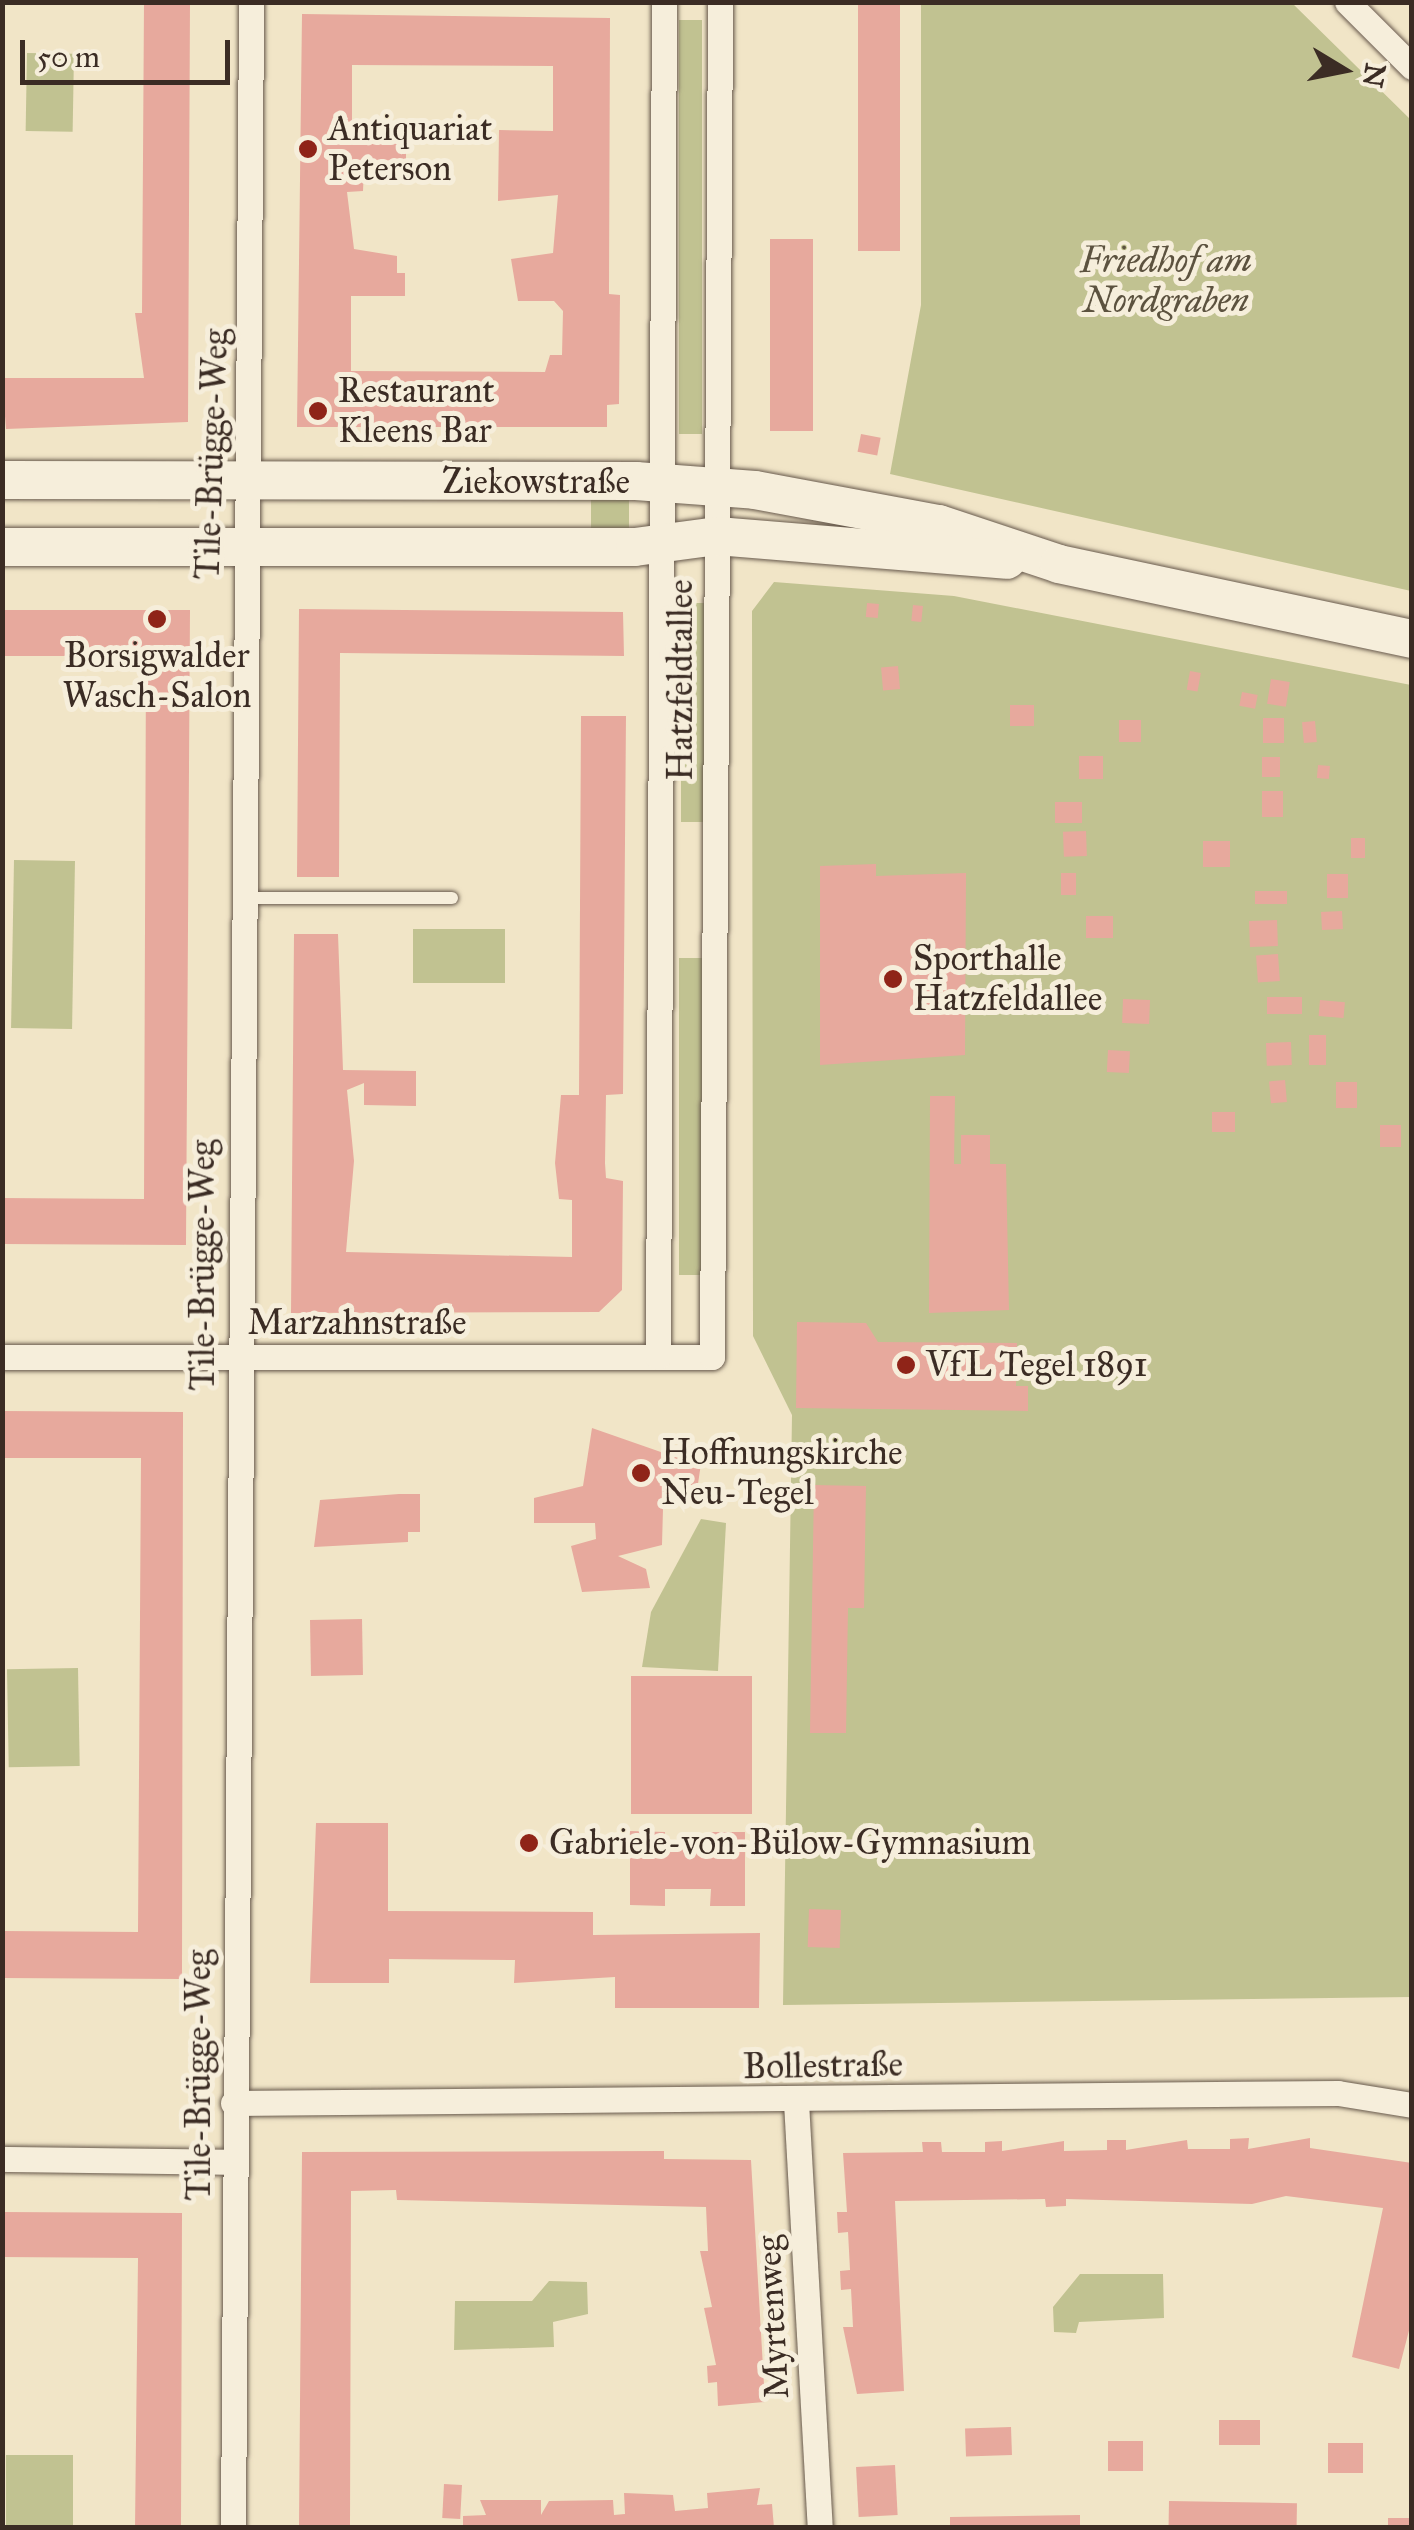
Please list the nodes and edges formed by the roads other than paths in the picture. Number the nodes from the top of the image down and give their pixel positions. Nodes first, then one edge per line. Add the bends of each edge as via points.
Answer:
1 (251, 2) edge
2 (664, 2) edge
3 (720, 2) edge
4 (1347, 2) edge
5 (1412, 67) edge
6 (2, 480) edge
7 (667, 483) junction
8 (245, 484) junction
9 (718, 487) junction
10 (716, 536) junction
11 (243, 544) junction
12 (664, 545) junction
13 (2, 547) edge
14 (1059, 564) junction
15 (1412, 639) edge
16 (241, 898) junction
17 (452, 898) dead end
18 (2, 1356) edge
19 (658, 1357) junction
20 (712, 1357) joint
21 (237, 1358) junction
22 (796, 2102) junction
23 (234, 2103) junction
24 (1412, 2105) edge
25 (2, 2158) edge
26 (234, 2162) junction
27 (233, 2528) edge
28 (820, 2528) edge

1 - 8 street, Tile-Brügge-Weg
2 - 7 street, Hatzfeldtallee
3 - 9 street, Hatzfeldtallee
4 - 5 street
6 - 8 street, Ziekowstraße
7 - 8 street, Ziekowstraße
7 - 9 street, Ziekowstraße
7 - 12 street, Hatzfeldtallee
8 - 11 street, Tile-Brügge-Weg
9 - 10 street, Hatzfeldtallee
9 - 14 street, Ziekowstraße via 938,524
10 - 12 street, Ziekowstraße
10 - 14 street, Ziekowstraße
10 - 20 street, Hatzfeldtallee
11 - 12 street, Ziekowstraße
11 - 13 street, Ziekowstraße
11 - 16 street, Tile-Brügge-Weg
12 - 19 street, Hatzfeldtallee
14 - 15 street, Ziekowstraße
16 - 17 lane
16 - 21 street, Tile-Brügge-Weg
18 - 21 street, Marzahnstraße
19 - 20 street, Marzahnstraße
19 - 21 street, Marzahnstraße
21 - 23 street, Tile-Brügge-Weg
22 - 23 street, Bollestraße
22 - 24 street, Bollestraße via 1338,2092
22 - 28 street, Myrtenweg
23 - 26 street, Tile-Brügge-Weg
25 - 26 street
26 - 27 street, Tile-Brügge-Weg

